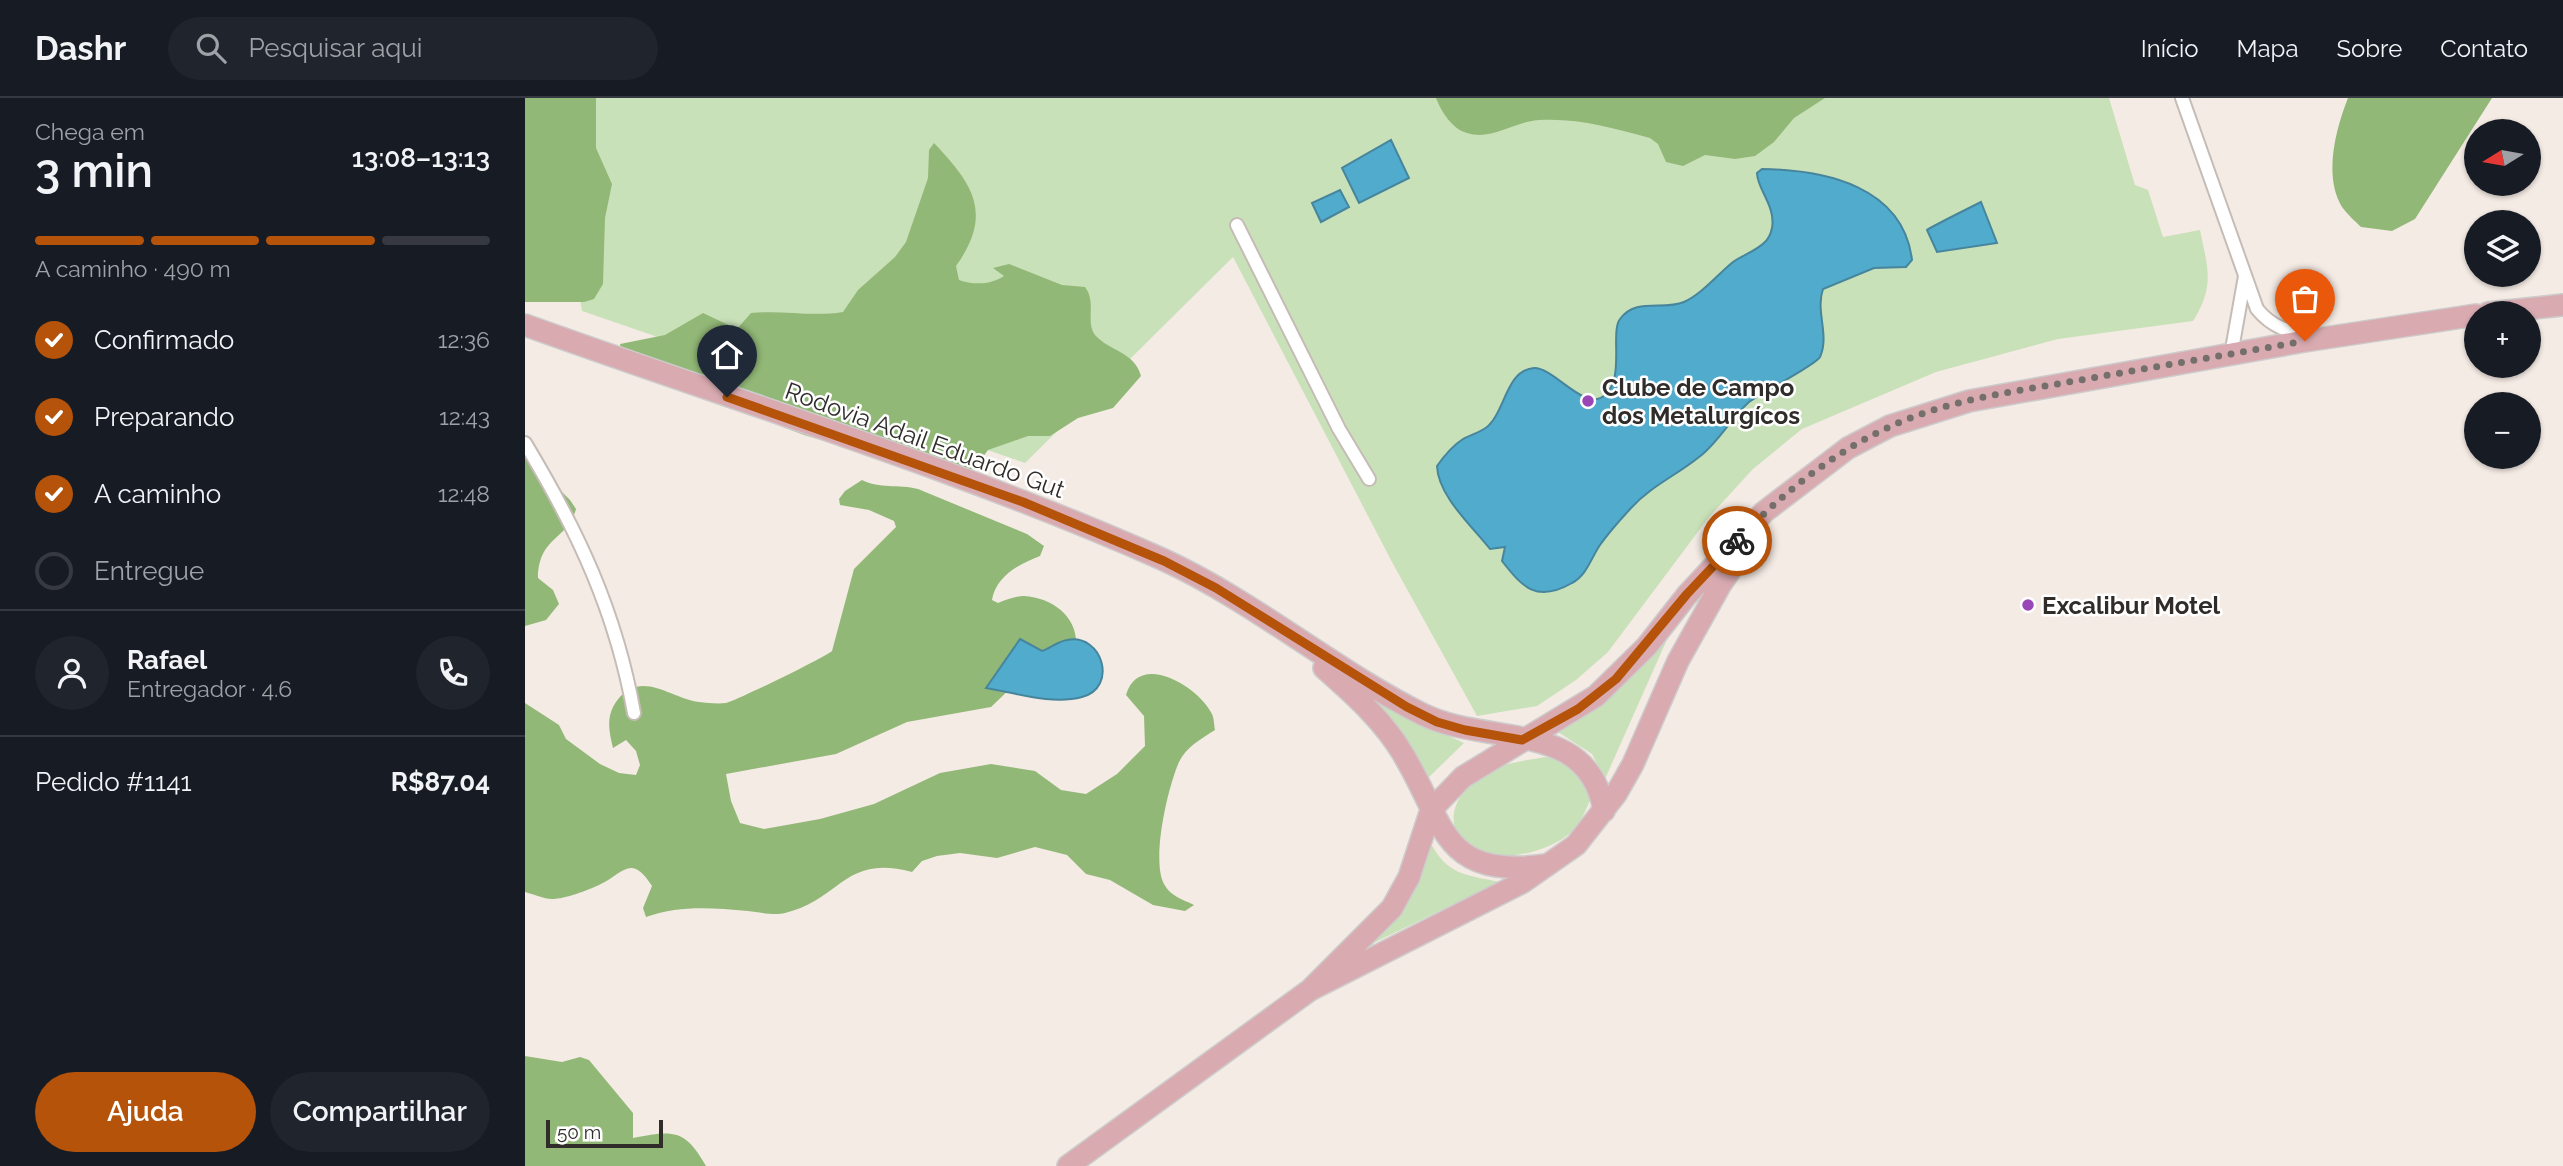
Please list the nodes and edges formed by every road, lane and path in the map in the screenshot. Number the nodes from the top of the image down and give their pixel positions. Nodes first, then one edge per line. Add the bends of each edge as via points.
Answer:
1 (2182, 98) edge
2 (1237, 225) dead end
3 (2245, 276) junction
4 (2563, 296) edge
5 (2541, 304) edge
6 (2563, 305) edge
7 (2541, 306) edge
8 (2464, 317) edge
9 (525, 325) edge
10 (2352, 334) junction
11 (2231, 355) junction
12 (525, 443) edge
13 (1369, 480) dead end
14 (1801, 483) junction
15 (1292, 637) junction
16 (634, 713) dead end
17 (1522, 740) junction
18 (1431, 810) junction
19 (1604, 811) junction
20 (1553, 864) junction
21 (1310, 990) junction
22 (1068, 1166) edge

1 - 3 street
2 - 13 street
3 - 10 street via 2257,309 2268,322 2285,331 2310,335
3 - 11 street
4 - 5 main road
6 - 7 main road
8 - 10 main road
9 - 15 main road, Rodovia Adail Eduardo Gut via 1047,511 1164,561
10 - 11 main road
11 - 14 main road via 2027,389 1931,412 1848,448
12 - 16 street via 598,581 624,656
14 - 17 main road via 1764,512 1616,679 1578,709
14 - 19 main road via 1721,584 1678,661 1633,764
15 - 17 main road, Rodovia Adail Eduardo Gut via 1437,722
15 - 18 main road, Rodovia Adail Eduardo Gut via 1384,726
17 - 18 main road via 1463,777
17 - 19 main road via 1548,743 1575,756 1594,778
18 - 20 main road via 1449,841 1470,858 1504,867
18 - 21 main road via 1401,895
19 - 20 main road via 1586,835
20 - 21 main road
21 - 22 main road

